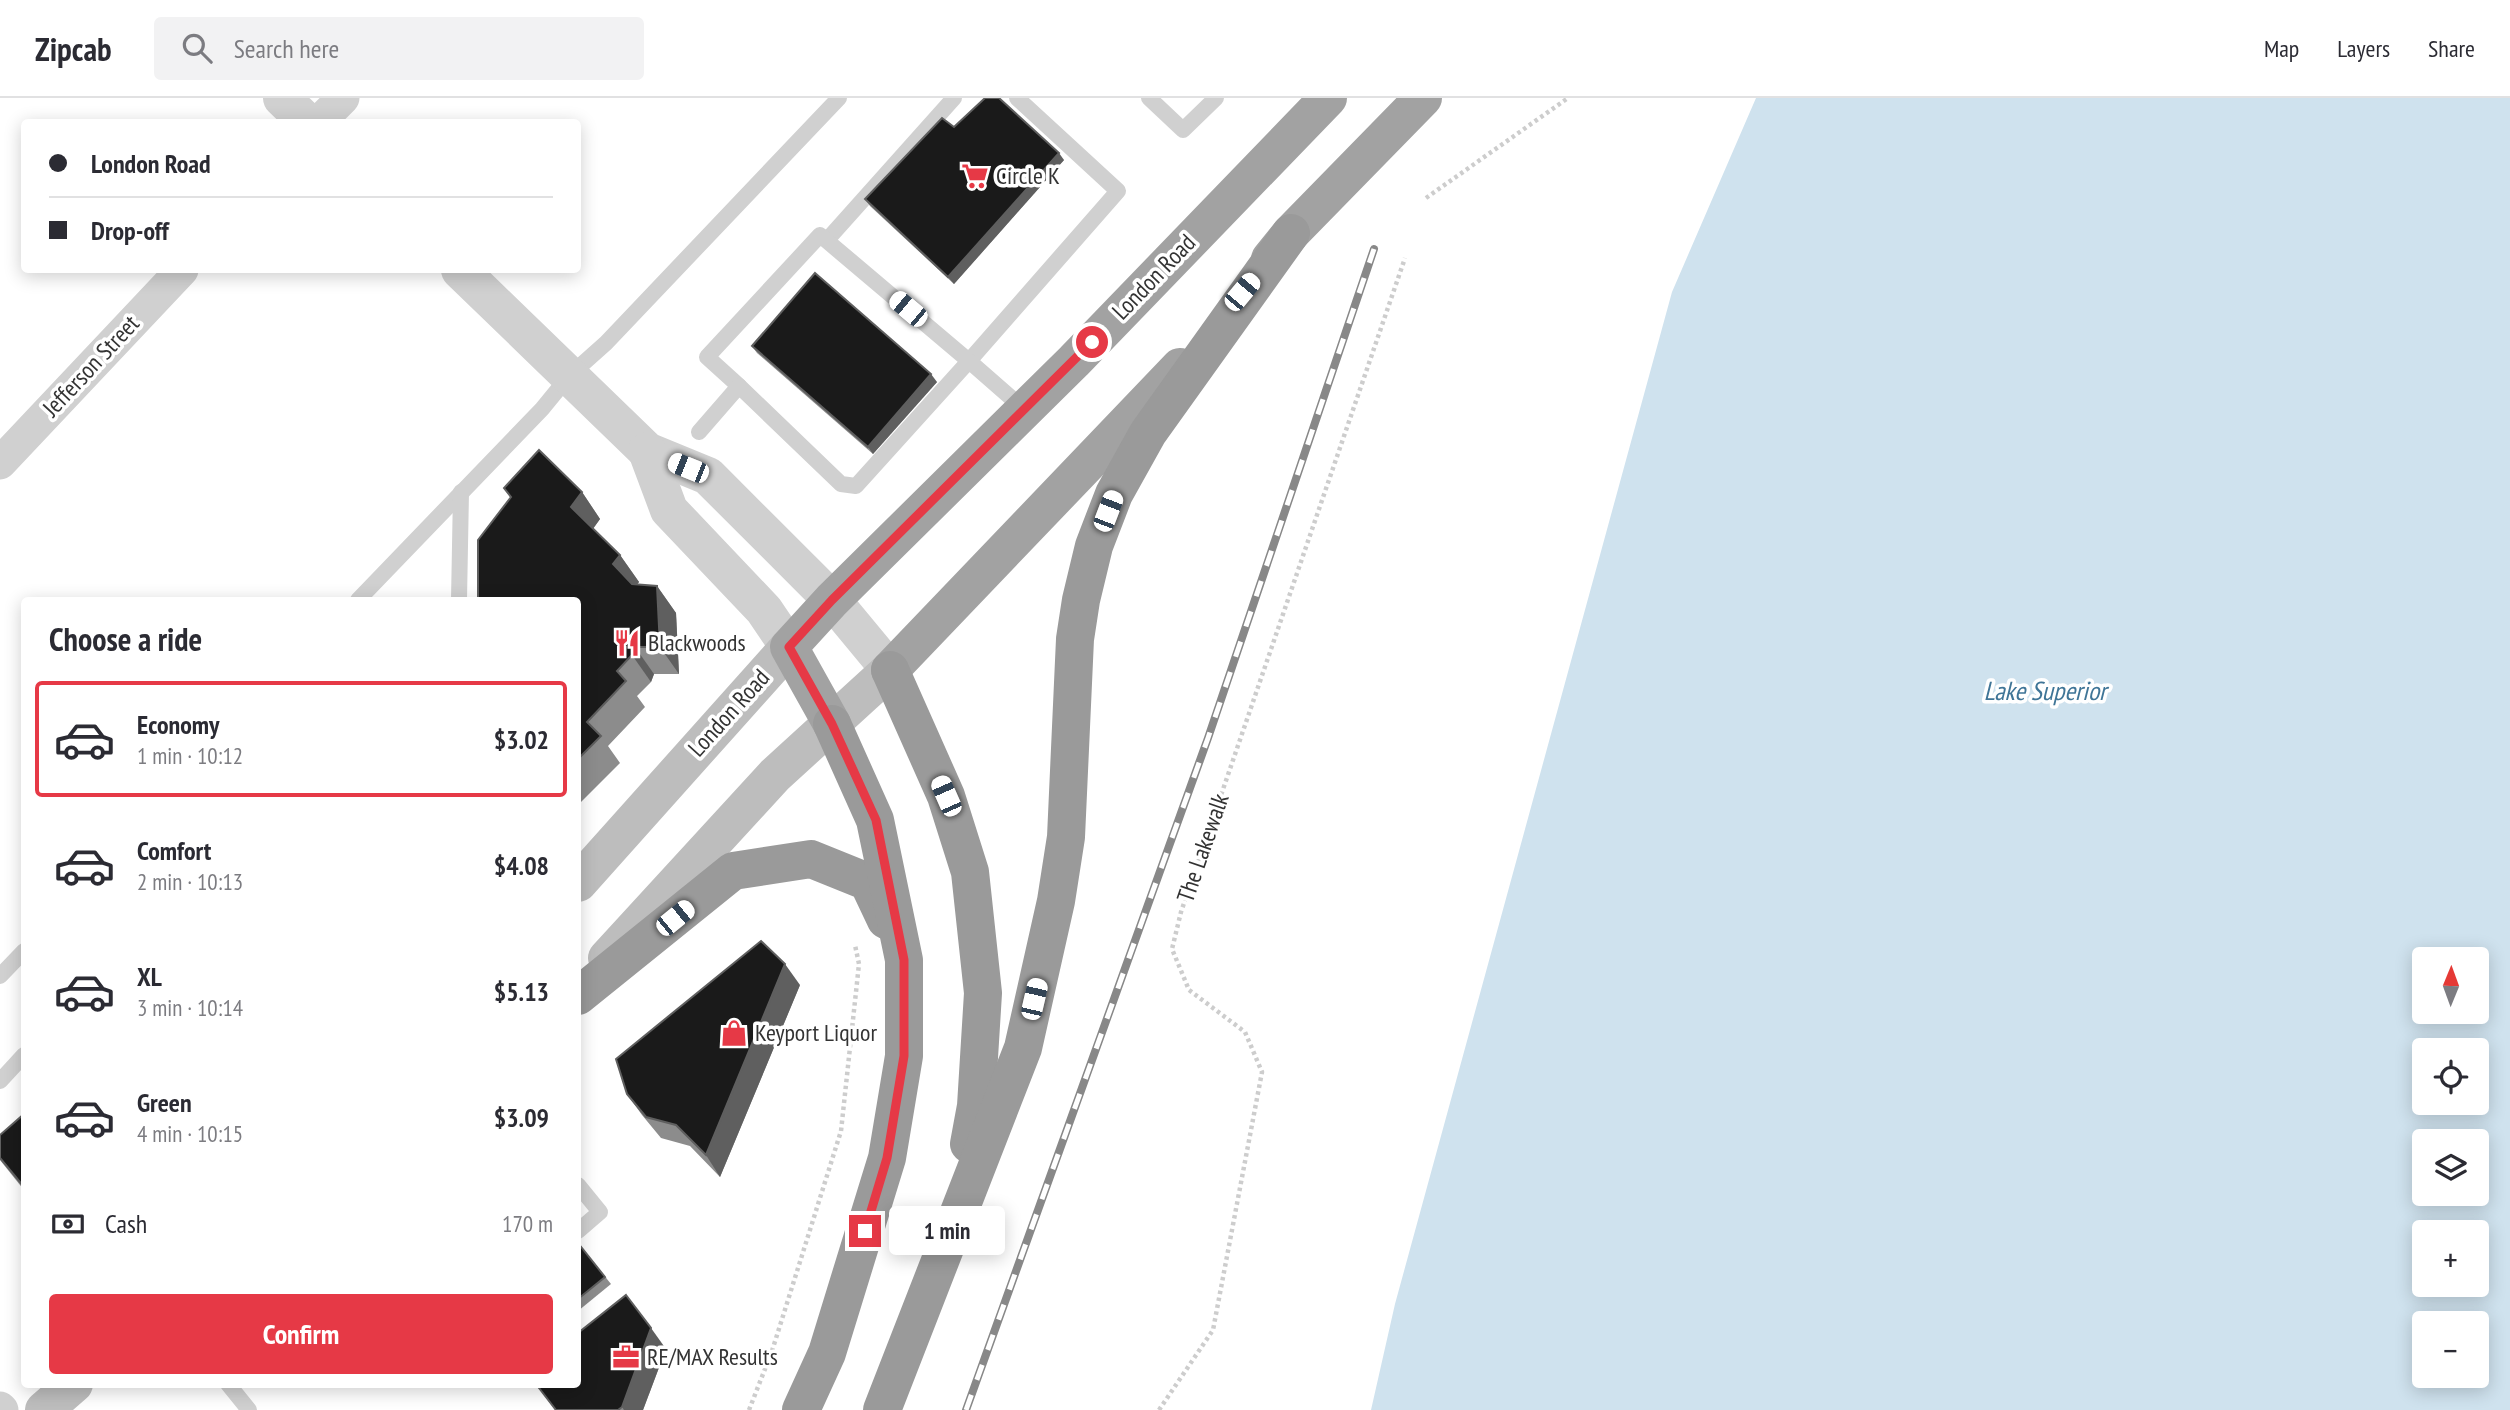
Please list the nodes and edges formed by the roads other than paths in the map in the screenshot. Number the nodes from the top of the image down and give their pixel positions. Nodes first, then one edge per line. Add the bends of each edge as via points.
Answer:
1 (282, 98) edge
2 (343, 98) edge
3 (839, 98) edge
4 (954, 98) edge
5 (1017, 98) edge
6 (1149, 98) edge
7 (1216, 98) edge
8 (1328, 98) edge
9 (1423, 98) edge
10 (304, 119) edge
11 (322, 119) edge
12 (1292, 233) junction
13 (827, 240) junction
14 (179, 273) edge
15 (463, 273) edge
16 (969, 361) junction
17 (569, 376) junction
18 (739, 386) junction
19 (1024, 410) junction
20 (699, 432) dead end
21 (647, 451) junction
22 (0, 463) edge
23 (461, 492) junction
24 (361, 597) edge
25 (459, 597) edge
26 (832, 600) junction
27 (789, 647) junction
28 (890, 670) junction
29 (832, 724) junction
30 (581, 880) edge
31 (21, 954) edge
32 (904, 960) junction
33 (0, 976) edge
34 (581, 987) edge
35 (581, 994) edge
36 (21, 1058) edge
37 (0, 1082) edge
38 (581, 1189) edge
39 (956, 1219) junction
40 (581, 1228) edge
41 (231, 1388) edge
42 (249, 1410) edge
43 (801, 1410) edge
44 (882, 1410) edge

1 - 10 street
2 - 11 street
3 - 17 lane
4 - 13 lane
5 - 16 lane via 1118,191
6 - 7 lane via 1183,130
8 - 19 highway, London Road
9 - 12 highway
12 - 28 highway via 1177,371
12 - 39 highway via 1148,433 1114,494 1094,546 1075,639 1068,811 1056,901 1023,1048
13 - 16 lane
13 - 18 lane via 820,235 707,357
14 - 22 street, Jefferson Street
15 - 17 street
16 - 18 lane via 856,486 841,484
16 - 19 lane
17 - 21 street
17 - 23 lane
18 - 20 lane
19 - 26 highway, London Road
21 - 26 street via 708,476
21 - 27 street via 668,510 764,610
23 - 24 lane
23 - 25 lane
26 - 27 highway, London Road
26 - 28 street
27 - 29 highway
27 - 30 main road, London Road
28 - 29 main road
28 - 39 highway via 946,796 970,872 983,993 976,1106
29 - 32 highway via 876,820
29 - 34 main road via 775,775
31 - 33 lane
32 - 35 highway via 868,882 811,859 733,872
32 - 43 highway via 904,1056 887,1158 827,1353
36 - 37 lane
38 - 40 lane via 600,1212
39 - 44 highway
41 - 42 lane

